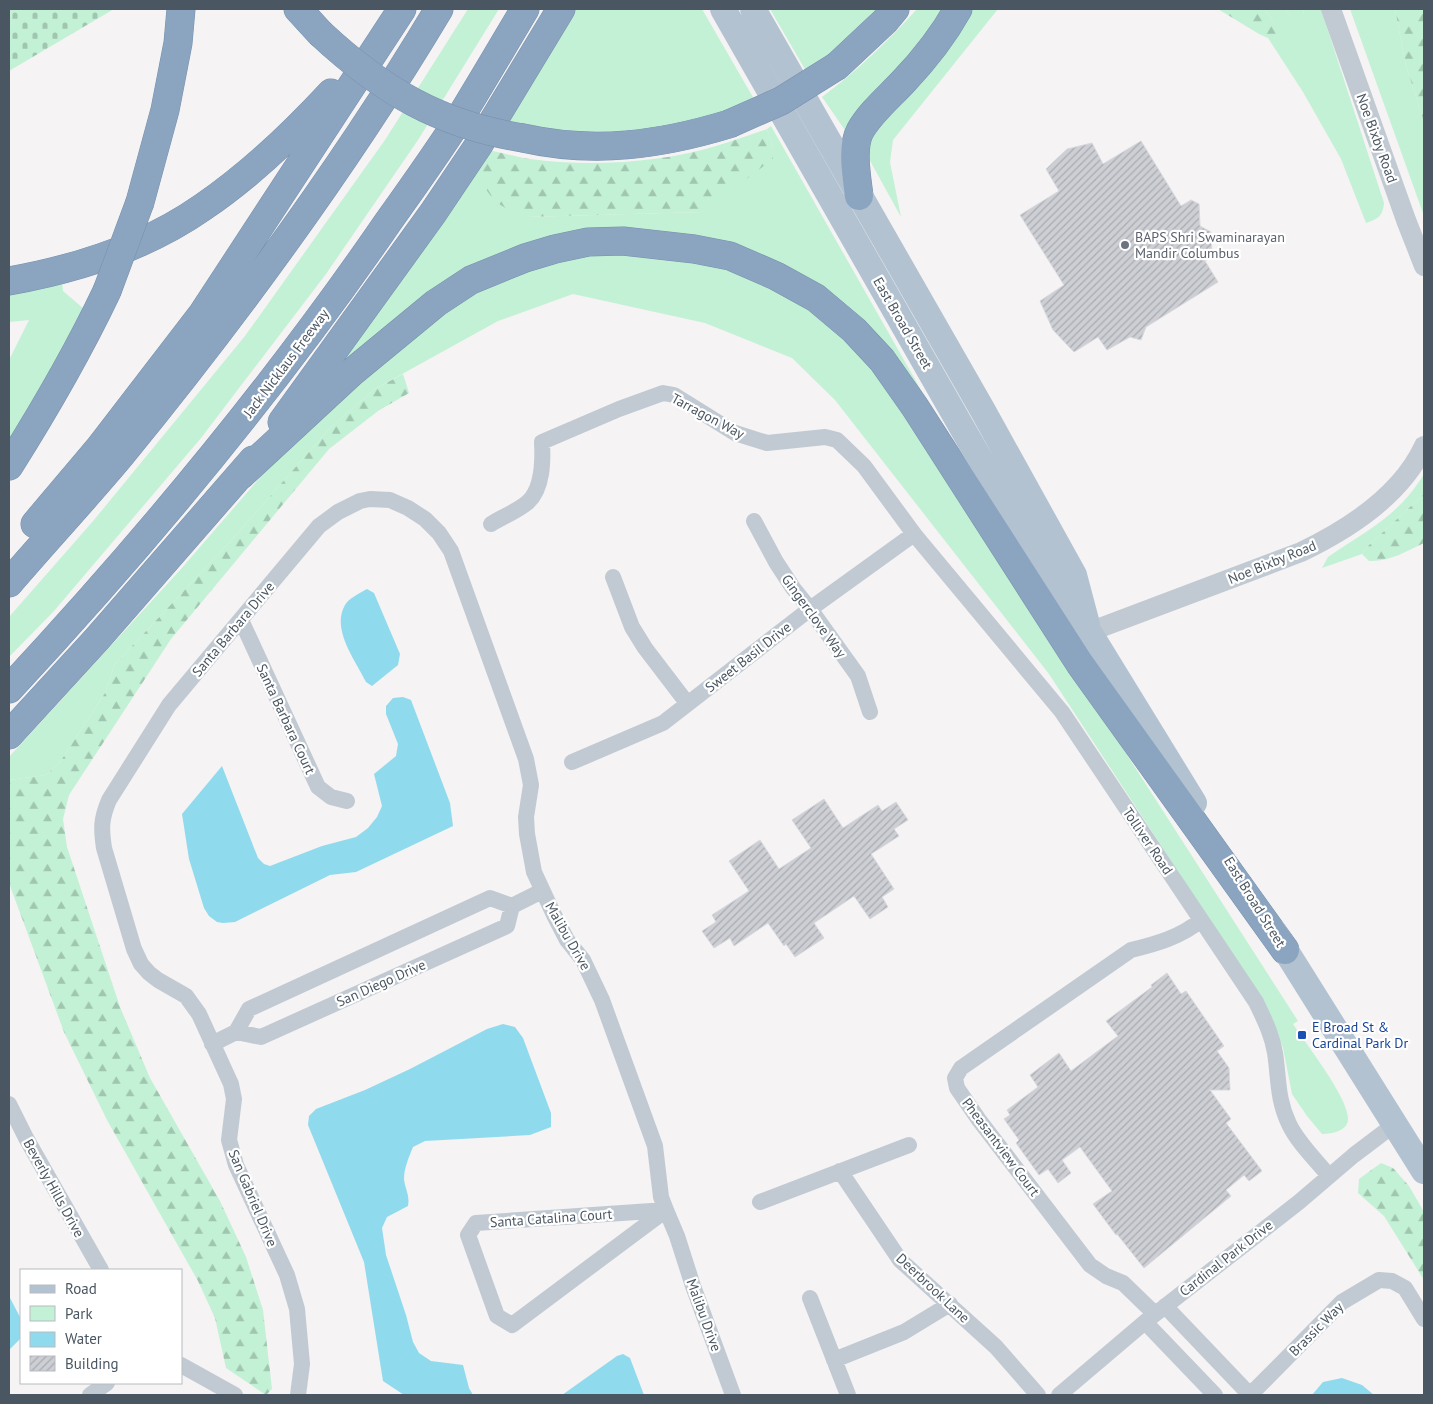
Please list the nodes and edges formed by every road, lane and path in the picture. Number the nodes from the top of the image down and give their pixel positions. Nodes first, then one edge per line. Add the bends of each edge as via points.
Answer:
1 (181, 9) edge
2 (298, 9) edge
3 (402, 9) edge
4 (439, 9) edge
5 (525, 9) edge
6 (560, 9) edge
7 (723, 9) edge
8 (753, 9) edge
9 (895, 9) edge
10 (958, 9) edge
11 (1331, 9) edge
12 (388, 32) junction
13 (859, 196) junction
14 (1424, 266) edge
15 (9, 281) edge
16 (1424, 446) edge
17 (9, 466) edge
18 (241, 475) junction
19 (390, 500) joint
20 (754, 521) dead end
21 (490, 524) dead end
22 (914, 534) junction
23 (9, 556) edge
24 (613, 577) dead end
25 (9, 583) edge
26 (810, 609) junction
27 (241, 620) junction
28 (1089, 632) junction
29 (9, 689) edge
30 (687, 703) junction
31 (870, 712) dead end
32 (9, 735) edge
33 (572, 762) dead end
34 (109, 800) joint
35 (347, 801) dead end
36 (542, 891) junction
37 (512, 906) junction
38 (1201, 920) junction
39 (1285, 950) junction
40 (236, 1032) junction
41 (212, 1044) junction
42 (9, 1104) edge
43 (1395, 1124) junction
44 (909, 1145) dead end
45 (840, 1171) junction
46 (1424, 1171) edge
47 (1329, 1176) junction
48 (760, 1202) dead end
49 (666, 1210) junction
50 (100, 1269) edge
51 (810, 1298) dead end
52 (950, 1304) junction
53 (1155, 1314) junction
54 (1424, 1319) edge
55 (834, 1360) junction
56 (182, 1366) edge
57 (106, 1384) edge
58 (90, 1395) edge
59 (235, 1395) edge
60 (298, 1395) edge
61 (733, 1395) edge
62 (848, 1395) edge
63 (1038, 1395) edge
64 (1059, 1395) edge
65 (1216, 1395) edge
66 (1250, 1395) edge

1 - 17 highway, bridge via 165,110 140,202 107,291 70,366
2 - 9 highway, bridge via 347,58 413,102 466,126 494,134 592,147 644,144 698,133 729,124 781,101 837,66
3 - 12 highway
4 - 25 highway via 327,184 230,318 120,456
5 - 29 highway, Jack Nicklaus Freeway via 461,116 333,301 166,514
6 - 18 highway via 438,206
7 - 28 main road, East Broad Street via 1053,587
8 - 13 main road, East Broad Street
10 - 13 highway via 937,42 859,133 856,171
11 - 14 street, Noe Bixby Road
12 - 15 highway via 302,124 260,163 202,208 142,241 95,259
12 - 23 highway via 203,313 100,447
13 - 28 main road, East Broad Street via 1074,575
16 - 28 street, Noe Bixby Road via 1390,493 1328,538 1301,552
18 - 32 highway via 98,640
18 - 39 highway via 351,373 436,303 471,280 525,258 588,242 624,241 730,256 776,276 816,298 854,330 882,360 1080,664
19 - 27 street, Santa Barbara Drive via 360,501 319,526
19 - 36 street, Malibu Drive via 425,519 451,551 526,758 531,785 526,834 534,872
20 - 26 street, Gingerclove Way via 776,562
21 - 22 street, Tarragon Way via 528,501 539,484 542,442 663,393 674,395 735,433 767,443 825,437 836,440 864,466
22 - 26 street, Sweet Basil Drive
22 - 38 street, Tolliver Road via 1062,712
24 - 30 street via 632,627
26 - 30 street, Sweet Basil Drive
26 - 31 street, Gingerclove Way via 858,676
27 - 34 street, Santa Barbara Drive via 169,705
27 - 35 street, Santa Barbara Court via 318,787 331,797
28 - 39 main road, East Broad Street
30 - 33 street, Sweet Basil Drive via 662,723
34 - 41 street, San Gabriel Drive via 102,817 102,834 134,949 149,973 186,996
36 - 37 street
36 - 49 street, Malibu Drive via 567,940 583,960 602,1000 655,1146 661,1197
37 - 40 street via 490,898 249,1009
37 - 40 street, San Diego Drive via 506,926 498,930 261,1037
38 - 47 street, Tolliver Road via 1256,1002 1268,1028 1275,1053 1278,1086 1289,1124
38 - 53 street, Pheasantview Court via 1191,929 1173,937 1131,950 961,1068 954,1078 957,1088 979,1120 1090,1266 1123,1283
39 - 43 main road, East Broad Street
40 - 41 street
41 - 60 street, San Gabriel Drive via 231,1084 234,1099 229,1140 236,1165 287,1275 297,1309 302,1364
42 - 50 street, Beverly Hills Drive
43 - 46 main road, East Broad Street
43 - 47 street, Cardinal Park Drive
44 - 45 street
45 - 48 street
45 - 52 street, Deerbrook Lane via 900,1260
47 - 53 street, Cardinal Park Drive
49 - 49 street, Santa Catalina Court via 512,1325 497,1316 468,1235 476,1223
49 - 61 street, Malibu Drive
51 - 55 street
52 - 55 street via 904,1332
52 - 63 street, Deerbrook Lane via 996,1347
53 - 64 street, Cardinal Park Drive
53 - 65 street
53 - 66 street
54 - 66 street, Brassic Way via 1405,1288 1392,1280 1379,1280 1342,1302
55 - 62 street
56 - 59 street
57 - 58 street

